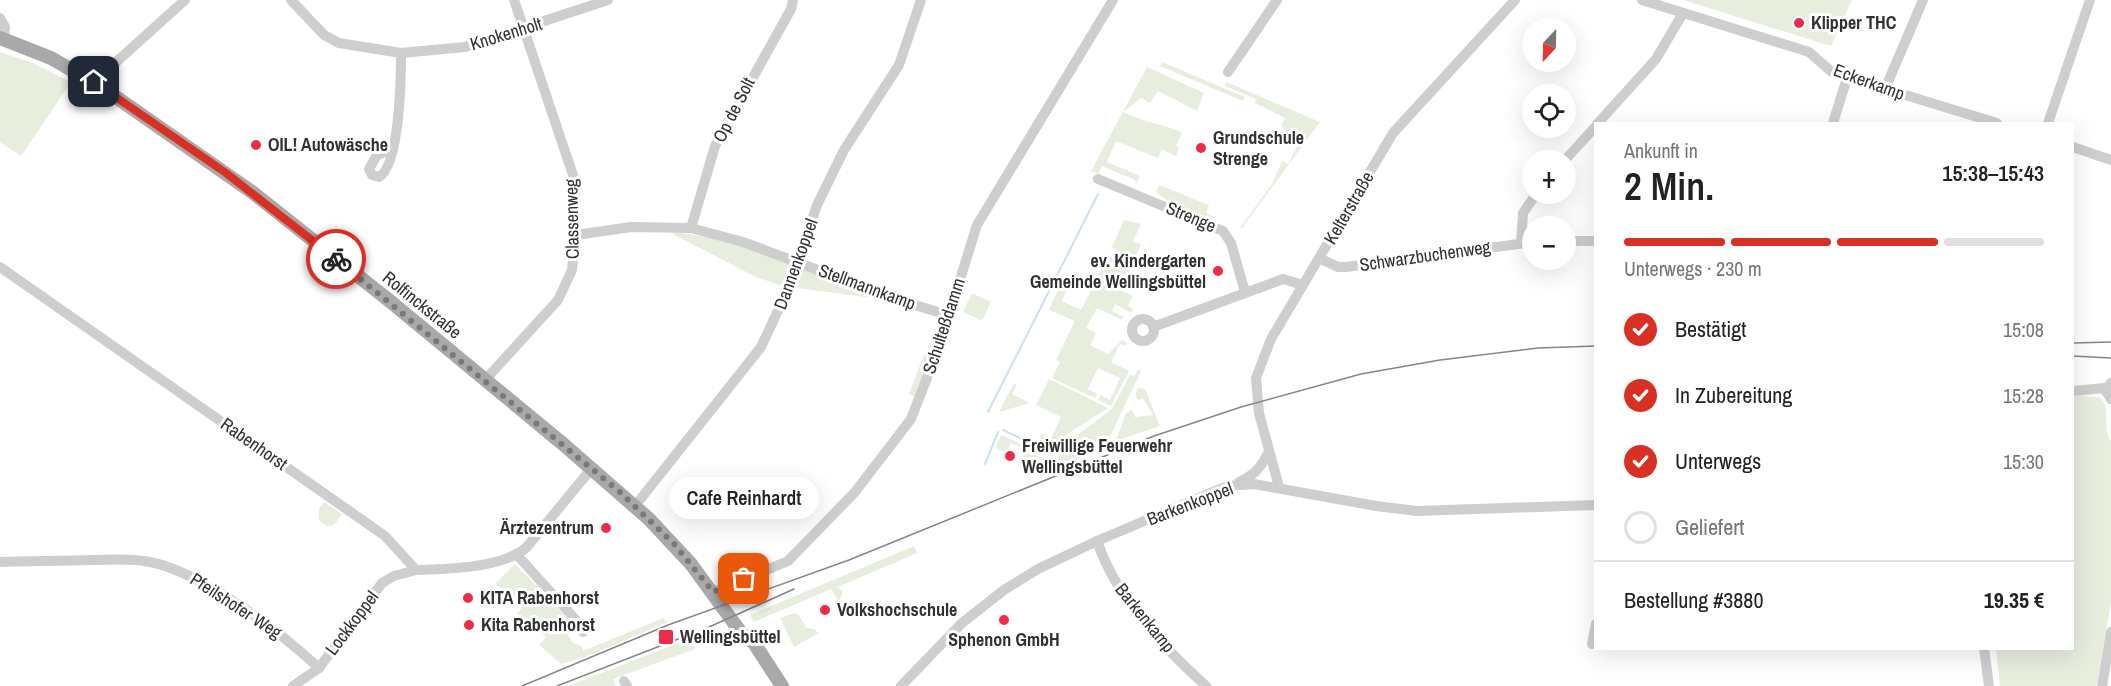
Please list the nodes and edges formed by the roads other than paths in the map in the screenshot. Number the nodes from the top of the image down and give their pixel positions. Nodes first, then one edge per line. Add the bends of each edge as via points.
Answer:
1 (185, 0) edge
2 (291, 0) edge
3 (514, 0) edge
4 (608, 0) edge
5 (793, 0) edge
6 (921, 0) edge
7 (1113, 0) edge
8 (1277, 0) edge
9 (1515, 0) edge
10 (1642, 0) edge
11 (1923, 0) edge
12 (2090, 0) edge
13 (1683, 13) junction
14 (0, 18) edge
15 (523, 29) junction
16 (2, 38) edge
17 (401, 53) junction
18 (1228, 72) dead end
19 (1847, 78) junction
20 (94, 82) junction
21 (1885, 89) junction
22 (1599, 122) edge
23 (1833, 122) edge
24 (1994, 122) edge
25 (2049, 122) edge
26 (1594, 127) edge
27 (2074, 147) edge
28 (392, 149) dead end
29 (1574, 150) edge
30 (2111, 160) edge
31 (1098, 179) dead end
32 (1529, 204) edge
33 (691, 228) junction
34 (576, 235) junction
35 (1594, 241) edge
36 (1576, 242) edge
37 (1521, 243) joint
38 (1320, 258) junction
39 (798, 262) junction
40 (0, 267) edge
41 (1303, 285) junction
42 (1245, 292) junction
43 (948, 315) junction
44 (1153, 327) dead end
45 (485, 380) junction
46 (2108, 386) edge
47 (2074, 391) edge
48 (2111, 399) edge
49 (1269, 451) junction
50 (592, 468) junction
51 (1227, 486) junction
52 (1280, 487) junction
53 (1594, 505) edge
54 (635, 506) junction
55 (1097, 541) junction
56 (517, 555) junction
57 (0, 562) edge
58 (416, 570) junction
59 (713, 592) junction
60 (583, 632) dead end
61 (2111, 632) edge
62 (742, 634) junction
63 (1594, 634) edge
64 (1592, 644) dead end
65 (1984, 650) edge
66 (319, 668) junction
67 (904, 684) edge
68 (293, 686) edge
69 (771, 686) edge
70 (782, 686) edge
71 (1206, 686) edge
72 (1989, 686) edge
73 (2102, 686) edge

1 - 20 street
2 - 17 street, Knokenholt via 324,35 339,43
3 - 15 street, Classenweg
4 - 15 street, Knokenholt
5 - 33 street, Op de Solt via 715,146
6 - 39 street, Dannenkoppel via 899,64 830,177
7 - 43 street, Schulteßdamm via 977,225
8 - 18 street
9 - 38 street, Kelterstraße via 1393,133
10 - 13 street, Eckerkamp
11 - 21 street
12 - 25 street
13 - 19 street, Eckerkamp via 1809,52 1833,73
13 - 22 street via 1656,59
14 - 16 street, Rolfinckstraße via 5,27
15 - 17 street, Knokenholt via 465,47
15 - 34 street, Classenweg via 575,181
16 - 20 main road, Rolfinckstraße via 51,58
17 - 28 street via 400,105
19 - 21 street, Eckerkamp
19 - 23 street
20 - 45 main road, Rolfinckstraße via 252,192
21 - 24 street, Eckerkamp
26 - 29 street
27 - 30 street
31 - 42 street, Strenge via 1223,231 1231,243
32 - 37 street via 1523,213
33 - 34 street, Stellmannkamp via 631,227
33 - 39 street, Stellmannkamp
34 - 45 street, Classenweg via 572,270 558,300
35 - 36 street
37 - 38 street, Schwarzbuchenweg via 1346,267
38 - 41 street, Kelterstraße
39 - 43 street, Stellmannkamp
39 - 54 street, Dannenkoppel via 761,347
40 - 58 street, Rabenhorst via 385,536
41 - 42 street via 1283,279
41 - 49 street, Kelterstraße via 1271,339 1256,378 1259,413
42 - 44 street
43 - 59 street, Schulteßdamm via 911,419 855,492 783,566
45 - 50 main road, Rolfinckstraße
46 - 47 street
46 - 48 street
49 - 51 street via 1251,477
49 - 52 street, Kelterstraße
50 - 54 main road, Rolfinckstraße
50 - 56 street
51 - 52 street, Barkenkoppel
51 - 55 street, Barkenkoppel
52 - 53 street, Barkenkoppel via 1417,511
54 - 59 main road, Rolfinckstraße via 675,545
55 - 67 street, Barkenkoppel via 1004,590 962,623
55 - 71 street, Barkenkamp via 1107,569 1137,614
56 - 58 street via 477,565
56 - 60 street
57 - 66 street, Pfeilshofer Weg via 124,560 175,569 290,641
58 - 66 street, Lockkoppel via 382,583
59 - 62 main road, Rolfinckstraße
61 - 73 street
62 - 69 main road, Rolfinckstraße
62 - 70 main road, Rolfinckstraße via 754,643
63 - 64 street
65 - 72 street
66 - 68 street, Lockkoppel

